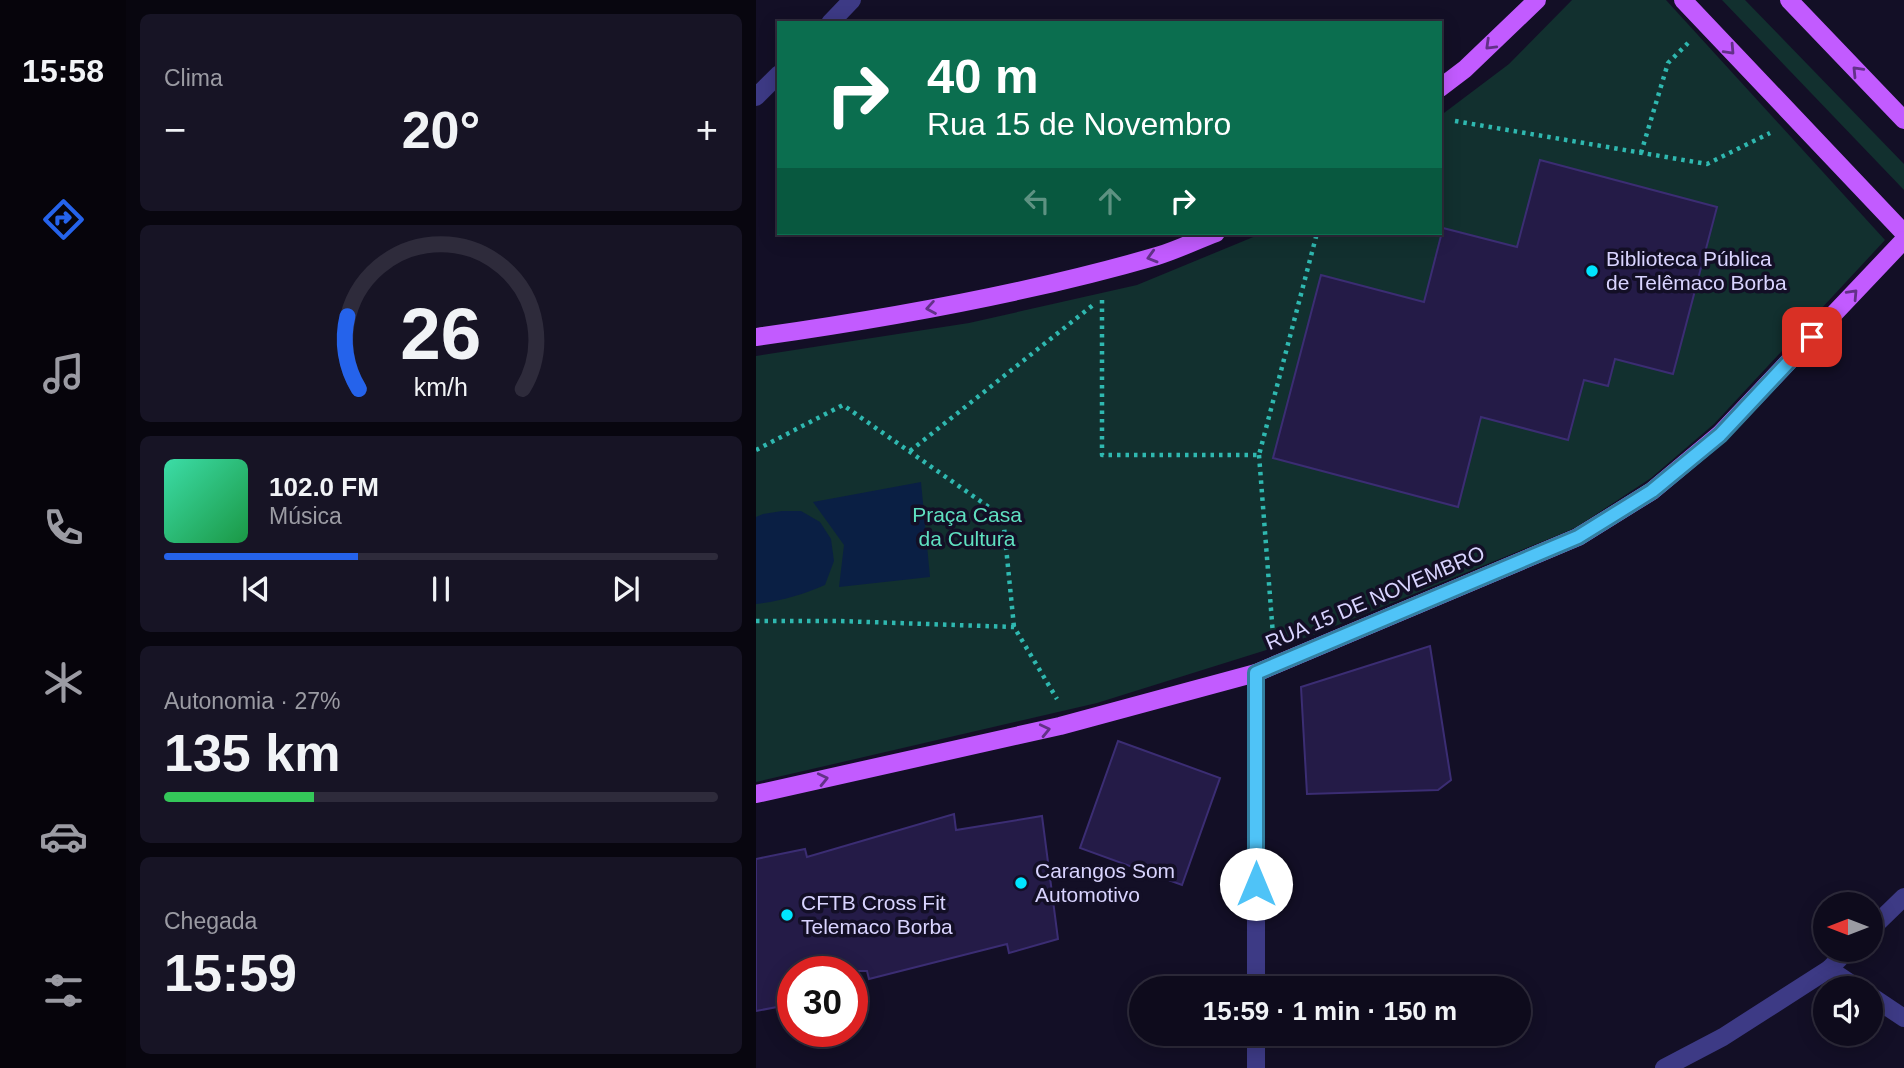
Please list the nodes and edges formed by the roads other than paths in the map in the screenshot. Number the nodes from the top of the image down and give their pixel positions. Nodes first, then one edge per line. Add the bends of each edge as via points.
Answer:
1 (852, 0) edge
2 (1537, 0) edge
3 (1683, 0) edge
4 (1790, 0) edge
5 (832, 21) edge
6 (777, 76) edge
7 (1442, 86) edge
8 (756, 97) edge
9 (1904, 120) edge
10 (1904, 233) edge
11 (1211, 235) edge
12 (1904, 240) edge
13 (756, 337) edge
14 (1256, 673) junction
15 (756, 794) edge
16 (1904, 897) edge
17 (1883, 917) edge
18 (1836, 962) edge
19 (1829, 969) junction
20 (1256, 976) edge
21 (1840, 976) edge
22 (1883, 1004) edge
23 (1904, 1018) edge
24 (1256, 1046) edge
25 (1256, 1068) edge
26 (1664, 1068) edge

1 - 5 street
2 -> 7 main road
3 -> 10 main road
9 -> 4 main road
6 - 8 street
11 -> 13 main road via 1159,255 998,296
14 -> 12 main road, RUA 15 DE NOVEMBRO via 1578,537 1652,491 1720,435
15 -> 14 main road, RUA 15 DE NOVEMBRO via 1059,726
14 - 20 street
16 - 17 street
18 - 19 street
19 - 21 street
19 - 26 street via 1723,1037
22 - 23 street
24 - 25 street

